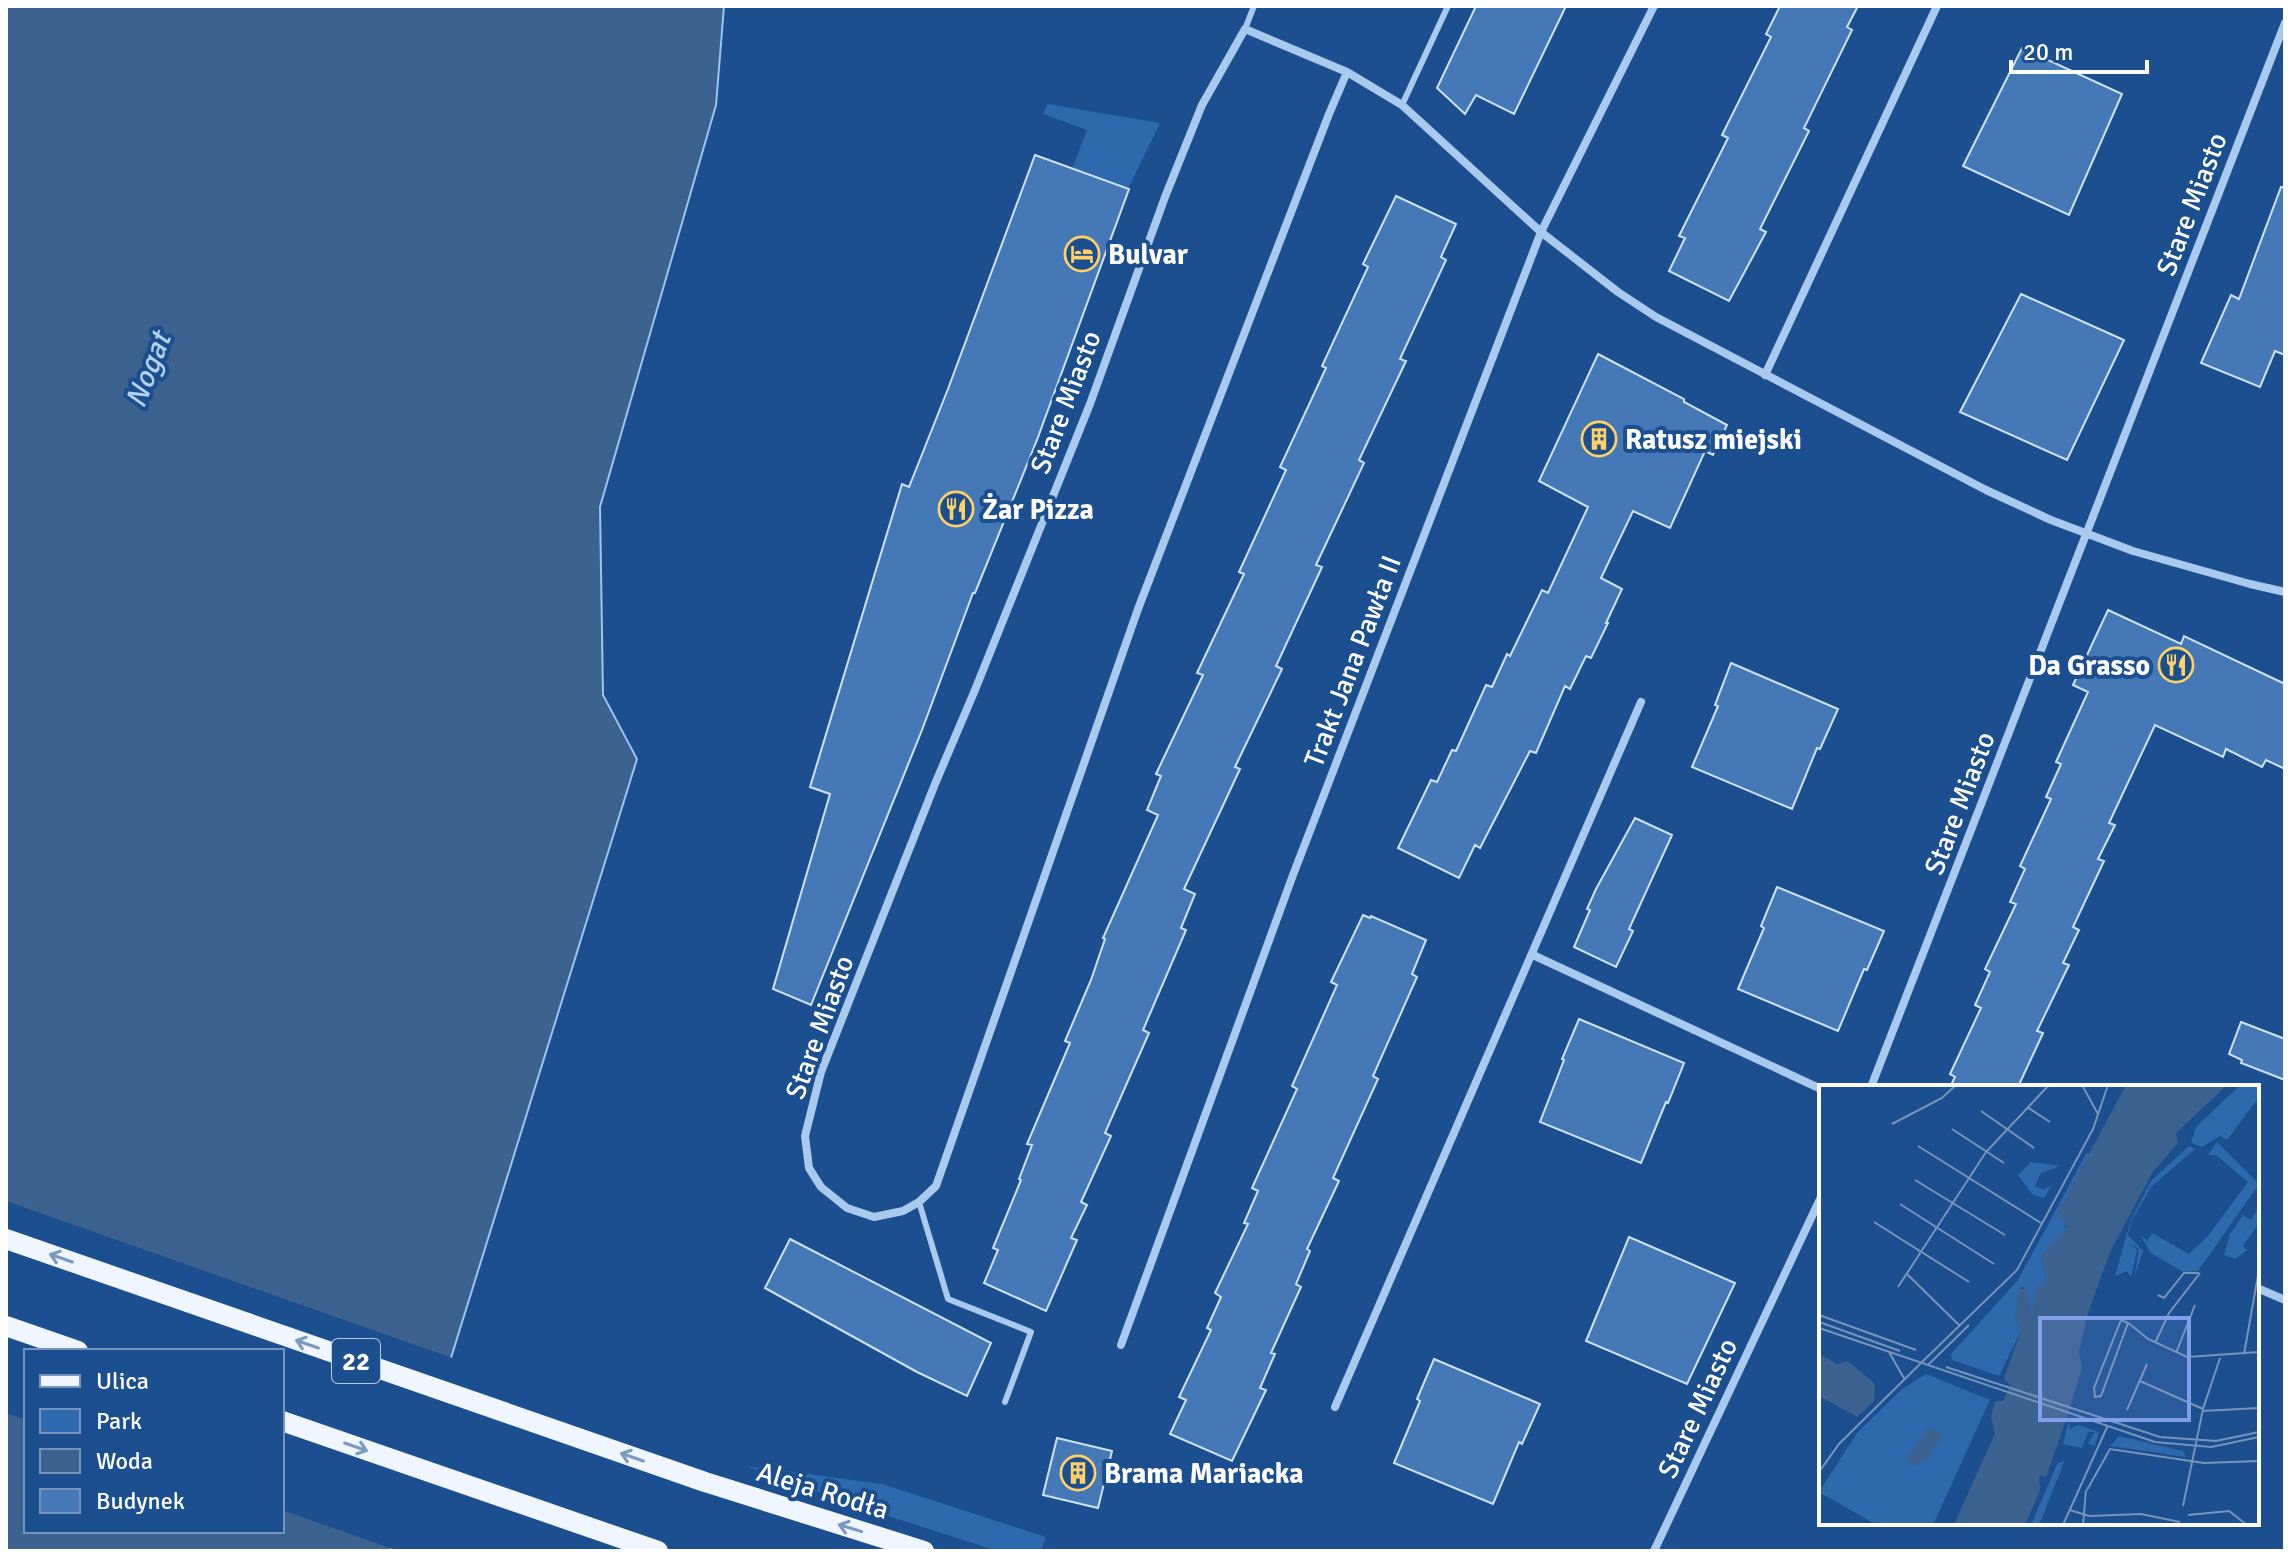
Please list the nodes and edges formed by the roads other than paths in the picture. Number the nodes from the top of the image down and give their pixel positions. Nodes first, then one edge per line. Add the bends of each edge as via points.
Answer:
1 (1254, 6) edge
2 (1448, 6) edge
3 (1654, 6) edge
4 (1937, 6) edge
5 (2285, 23) edge
6 (1245, 29) junction
7 (1347, 72) junction
8 (1402, 105) junction
9 (1541, 232) junction
10 (1765, 375) junction
11 (2088, 535) junction
12 (2285, 592) edge
13 (1641, 702) dead end
14 (1533, 955) junction
15 (1872, 1085) edge
16 (1819, 1088) edge
17 (1819, 1201) edge
18 (919, 1202) junction
19 (6, 1239) edge
20 (2259, 1289) edge
21 (2285, 1300) edge
22 (6, 1326) edge
23 (1121, 1345) dead end
24 (72, 1349) edge
25 (1005, 1402) dead end
26 (1335, 1407) dead end
27 (284, 1422) edge
28 (658, 1551) edge
29 (924, 1551) edge
30 (1654, 1551) edge

1 - 6 lane
2 - 8 lane
3 - 9 street, Trakt Jana Pawła II
4 - 10 street
5 - 11 street, Stare Miasto
6 - 7 street
6 - 18 street, Stare Miasto via 1202,105 1090,404 821,1072 805,1136 809,1168 821,1187 847,1208 874,1217
7 - 8 street
7 - 18 street via 1138,609 936,1186
8 - 9 street
9 - 10 street via 1656,317
9 - 23 street, Trakt Jana Pawła II via 1293,875
10 - 11 street via 1986,490
11 - 12 street
11 - 15 street, Stare Miasto
13 - 14 street
14 - 16 street
14 - 26 street
17 - 30 street, Stare Miasto
18 - 25 lane via 948,1299 1031,1332
29 -> 19 main road, Aleja Rodła / 22 via 705,1482
20 - 21 street
22 - 24 main road
27 -> 28 main road

